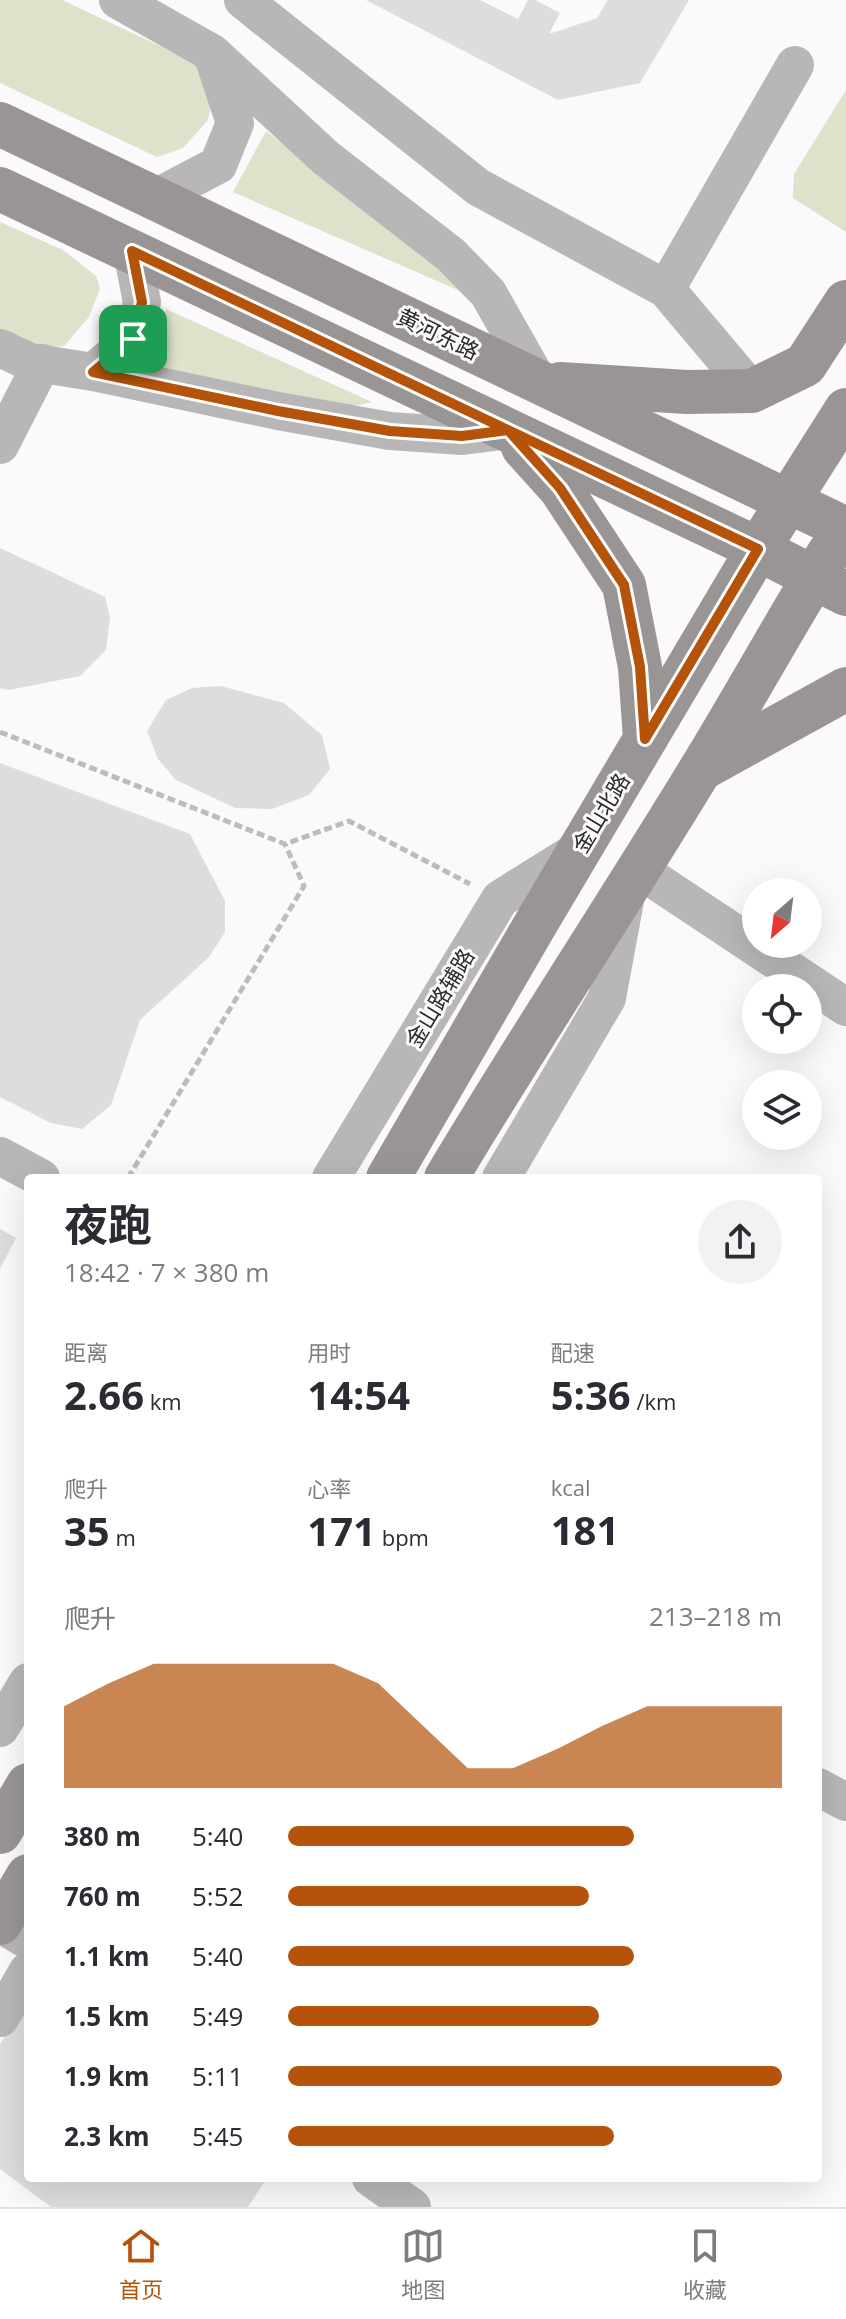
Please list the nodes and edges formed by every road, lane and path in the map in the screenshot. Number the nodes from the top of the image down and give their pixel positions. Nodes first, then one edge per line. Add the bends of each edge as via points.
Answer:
1 (118, 0) edge
2 (243, 0) edge
3 (212, 53) junction
4 (795, 65) dead end
5 (0, 124) edge
6 (0, 189) edge
7 (155, 198) junction
8 (132, 251) junction
9 (666, 289) junction
10 (846, 302) edge
11 (0, 348) edge
12 (42, 363) junction
13 (93, 372) junction
14 (539, 383) junction
15 (752, 391) junction
16 (846, 410) edge
17 (508, 430) junction
18 (0, 445) edge
19 (787, 503) junction
20 (845, 527) edge
21 (758, 549) junction
22 (829, 586) edge
23 (846, 689) edge
24 (0, 732) edge
25 (645, 739) junction
26 (701, 769) junction
27 (285, 844) junction
28 (580, 849) junction
29 (633, 877) junction
30 (500, 899) junction
31 (846, 1007) edge
32 (0, 1156) edge
33 (34, 1174) edge
34 (130, 1174) edge
35 (333, 1174) edge
36 (390, 1174) edge
37 (448, 1174) edge
38 (503, 1174) edge
39 (24, 1689) edge
40 (0, 1728) edge
41 (822, 1789) edge
42 (24, 1792) edge
43 (846, 1802) edge
44 (0, 1832) edge
45 (24, 1883) edge
46 (0, 1923) edge
47 (24, 1938) edge
48 (24, 1978) edge
49 (0, 2018) edge
50 (377, 2182) edge
51 (412, 2207) edge

1 - 3 street
2 - 9 street via 478,187
3 - 7 street via 235,123 218,165
3 - 14 street via 326,158 451,255 488,293
4 - 9 street
5 - 7 main road, 黄河东路
6 - 8 main road
7 - 14 main road, 黄河东路
8 - 13 street via 142,302 133,339
8 - 17 main road
9 - 15 street
10 - 15 main road via 805,365
11 - 12 street
12 - 13 street
12 - 18 street
13 - 17 street via 390,431 462,436
14 - 15 main road
14 - 19 main road, 黄河东路
16 - 19 main road, 金山北路
17 - 21 main road
17 - 25 main road via 560,488 624,585 640,667
19 - 20 main road, 黄河东路
19 - 21 main road, 金山北路
20 - 22 main road
21 - 22 main road
21 - 25 main road, 金山北路
22 - 26 main road
23 - 26 main road
24 - 27 path
25 - 28 main road, 金山北路
26 - 29 main road
27 - 30 path via 349,821
27 - 34 path via 304,886
28 - 30 street, 金山路辅路
28 - 36 main road, 金山北路
29 - 31 street
29 - 37 main road
29 - 38 street via 607,998
30 - 35 street, 金山路辅路
32 - 33 street
39 - 40 street
41 - 43 street
42 - 44 main road
45 - 46 main road
46 - 47 street
48 - 49 street
50 - 51 street

